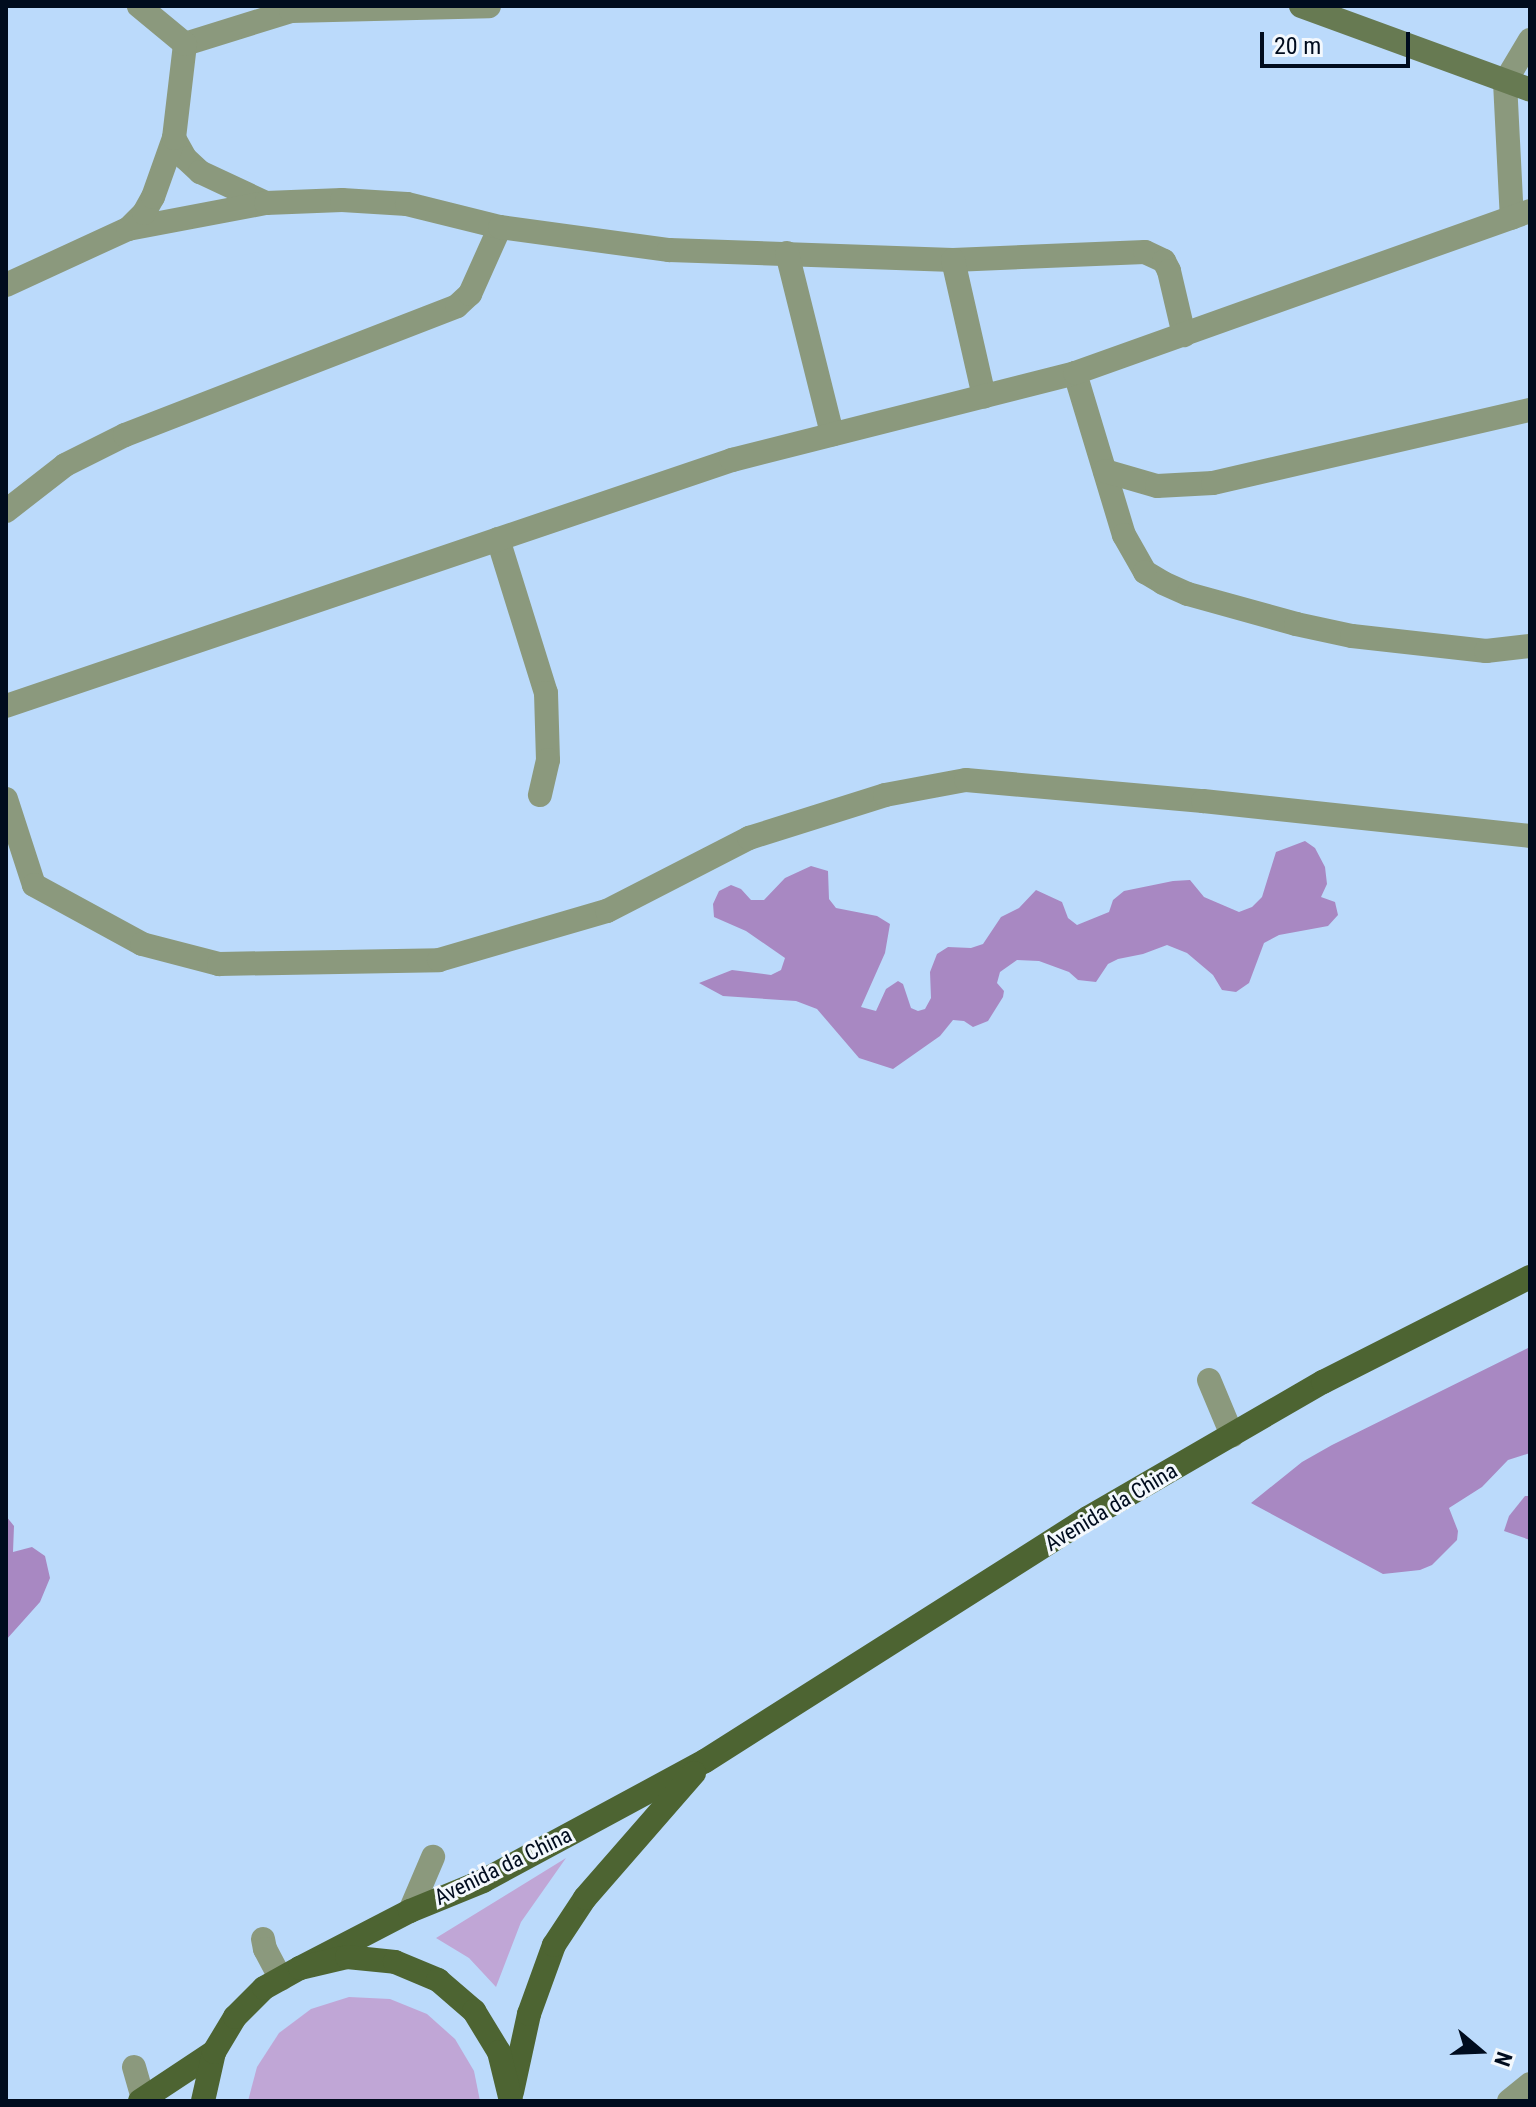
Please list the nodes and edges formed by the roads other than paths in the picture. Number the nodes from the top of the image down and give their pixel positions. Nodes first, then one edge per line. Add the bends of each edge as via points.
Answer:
1 (139, 6) edge
2 (489, 6) edge
3 (1301, 6) edge
4 (421, 7) edge
5 (293, 8) edge
6 (1530, 40) edge
7 (185, 44) junction
8 (1505, 82) junction
9 (1530, 90) edge
10 (174, 138) junction
11 (266, 203) junction
12 (1521, 214) edge
13 (500, 227) junction
14 (128, 229) junction
15 (787, 253) junction
16 (953, 260) junction
17 (6, 285) edge
18 (1184, 335) junction
19 (1075, 373) junction
20 (984, 397) junction
21 (1530, 410) edge
22 (832, 434) junction
23 (1105, 471) junction
24 (6, 511) edge
25 (498, 539) junction
26 (1530, 646) edge
27 (6, 706) edge
28 (540, 795) dead end
29 (6, 799) edge
30 (1530, 836) edge
31 (1530, 1277) edge
32 (1209, 1380) dead end
33 (1232, 1435) junction
34 (705, 1761) junction
35 (433, 1857) dead end
36 (410, 1911) junction
37 (263, 1939) dead end
38 (291, 1973) junction
39 (214, 2052) junction
40 (134, 2067) dead end
41 (1530, 2084) edge
42 (142, 2100) edge
43 (511, 2100) edge
44 (203, 2101) edge
45 (1509, 2101) edge

1 - 7 street
2 - 4 street
3 - 8 street
4 - 5 street
5 - 7 street
6 - 8 street
7 - 10 street
8 - 9 street
8 - 12 street
10 - 11 street via 200,172
10 - 14 street via 153,197
11 - 13 street via 374,200 440,210
11 - 14 street
12 - 18 street
13 - 15 street via 669,250
13 - 24 street via 470,294 457,306 125,435 65,465
14 - 17 street
15 - 16 street
15 - 22 street
16 - 18 street via 1155,254 1169,271
16 - 20 street
18 - 19 street
19 - 20 street
19 - 23 street
20 - 22 street
21 - 23 street via 1213,483 1157,486
22 - 25 street via 732,460
23 - 26 street via 1132,555 1145,572 1188,594 1296,624 1415,645 1486,651
25 - 27 street
25 - 28 street via 546,693 548,760
29 - 30 street via 34,885 142,944 219,964 439,960 607,911 749,838 885,795 966,780
31 - 33 main road, Avenida da China via 1323,1382
32 - 33 street
33 - 34 main road, Avenida da China via 888,1642
34 - 36 main road, Avenida da China via 483,1881
34 - 43 main road, Avenida da China via 585,1898 554,1945 529,2014
35 - 36 street
36 - 38 main road, Avenida da China
37 - 38 street via 265,1949
38 - 39 main road via 264,1988 235,2017
38 - 43 main road via 347,1957 395,1962 438,1980 474,2011 487,2032 499,2052
39 - 42 main road
39 - 44 main road
40 - 42 street
41 - 45 street

